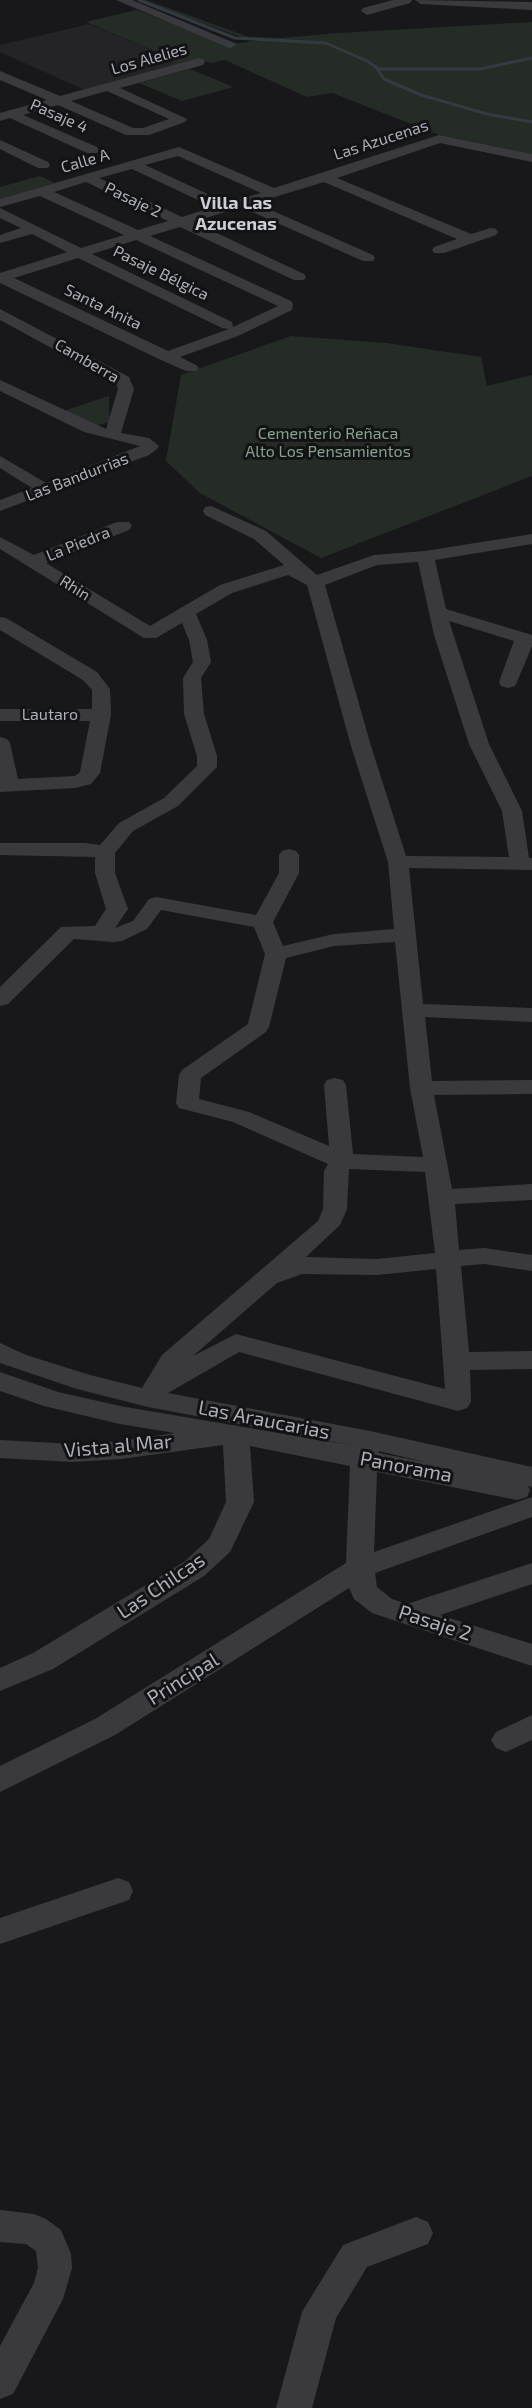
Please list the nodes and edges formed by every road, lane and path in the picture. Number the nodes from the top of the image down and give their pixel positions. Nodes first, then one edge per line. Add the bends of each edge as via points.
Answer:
1 (122, 0) edge
2 (406, 0) edge
3 (422, 0) edge
4 (532, 6) edge
5 (367, 11) dead end
6 (231, 44) dead end
7 (199, 62) dead end
8 (0, 75) edge
9 (108, 87) junction
10 (58, 101) junction
11 (5, 116) edge
12 (0, 144) edge
13 (92, 150) dead end
14 (532, 158) edge
15 (43, 165) dead end
16 (132, 165) junction
17 (324, 177) junction
18 (87, 178) junction
19 (41, 192) junction
20 (273, 193) junction
21 (401, 194) dead end
22 (377, 201) junction
23 (0, 203) edge
24 (243, 203) junction
25 (359, 207) dead end
26 (226, 208) junction
27 (0, 212) edge
28 (425, 217) junction
29 (179, 222) junction
30 (400, 228) dead end
31 (34, 229) junction
32 (491, 232) dead end
33 (134, 236) junction
34 (0, 239) edge
35 (470, 239) junction
36 (439, 250) dead end
37 (79, 253) junction
38 (368, 258) dead end
39 (0, 277) edge
40 (299, 277) dead end
41 (0, 314) edge
42 (227, 325) dead end
43 (166, 357) junction
44 (191, 368) dead end
45 (0, 385) edge
46 (112, 436) junction
47 (0, 461) edge
48 (45, 489) junction
49 (0, 507) edge
50 (211, 512) dead end
51 (123, 526) dead end
52 (532, 538) edge
53 (0, 542) edge
54 (425, 556) junction
55 (33, 562) junction
56 (315, 582) junction
57 (438, 612) junction
58 (187, 614) junction
59 (0, 622) edge
60 (528, 640) edge
61 (508, 682) dead end
62 (0, 715) edge
63 (101, 716) junction
64 (0, 743) edge
65 (5, 786) edge
66 (0, 849) edge
67 (105, 852) junction
68 (289, 855) dead end
69 (398, 862) junction
70 (526, 863) edge
71 (262, 922) junction
72 (100, 933) junction
73 (406, 935) junction
74 (276, 954) junction
75 (0, 999) edge
76 (414, 1010) junction
77 (532, 1017) edge
78 (335, 1085) dead end
79 (532, 1087) edge
80 (421, 1088) junction
81 (342, 1161) junction
82 (437, 1165) junction
83 (532, 1192) edge
84 (442, 1197) junction
85 (448, 1259) junction
86 (532, 1263) edge
87 (265, 1281) junction
88 (0, 1352) edge
89 (532, 1360) edge
90 (458, 1361) junction
91 (0, 1381) edge
92 (153, 1392) junction
93 (236, 1434) junction
94 (0, 1449) edge
95 (367, 1449) junction
96 (532, 1477) edge
97 (532, 1493) edge
98 (532, 1507) edge
99 (360, 1568) junction
100 (532, 1573) edge
101 (407, 1615) junction
102 (532, 1655) edge
103 (0, 1680) edge
104 (532, 1726) edge
105 (506, 1740) dead end
106 (0, 1780) edge
107 (118, 1891) dead end
108 (0, 1931) edge
109 (0, 2226) edge
110 (416, 2234) dead end
111 (0, 2382) edge
112 (294, 2408) edge

1 - 6 street
2 - 5 street
3 - 4 street
7 - 9 street, Los Alelies
8 - 10 street
9 - 10 street, Los Alelies
9 - 10 street, Los Alelies via 180,120 144,132 131,132
10 - 11 street, Los Alelies
11 - 13 street, Pasaje 4
12 - 15 street
14 - 17 street, Las Azucenas via 439,139
16 - 18 street, Calle A
16 - 20 street, Calle A via 184,149
16 - 26 street
17 - 20 street, Las Azucenas
17 - 22 street
18 - 19 street, Calle A
18 - 29 street, Pasaje 2
19 - 23 street, Calle A
19 - 33 street
20 - 24 street, Las Azucenas
21 - 22 street
22 - 25 street
22 - 28 street
24 - 26 street, Las Azucenas
24 - 38 street
26 - 29 street, Las Azucenas
27 - 31 street
28 - 30 street
28 - 35 street
29 - 33 street, Las Azucenas
29 - 40 street, Pasaje 2
31 - 34 street
31 - 37 street
32 - 35 street
33 - 37 street, Las Azucenas
33 - 43 street via 286,304 285,309 233,333
35 - 36 street
37 - 39 street, Las Azucenas
37 - 42 street, Pasaje Bélgica
39 - 43 street, Santa Anita
41 - 46 street, Camberra via 123,380 126,388
43 - 44 street, Santa Anita
45 - 46 street via 75,423
46 - 48 street, Las Bandurrias via 151,445 143,452
47 - 48 street
48 - 49 street, Las Bandurrias
50 - 56 street via 260,535
51 - 55 street, La Piedra
52 - 54 street
53 - 55 street, Rhin
54 - 56 street via 374,560
54 - 57 street
55 - 58 street, Rhin via 150,634
56 - 58 street via 289,569 226,589
56 - 69 street
57 - 60 street
57 - 70 street via 442,635 479,744 512,811
58 - 67 street via 202,662 192,678 194,714 207,767 171,802 126,827
59 - 63 street via 90,675 101,689
60 - 61 street
62 - 63 street, Lautaro
63 - 65 street via 90,773 84,780
64 - 65 street
66 - 67 street
67 - 72 street via 105,873 117,909
68 - 71 street via 289,873
69 - 70 street
69 - 73 street
71 - 72 street via 156,903 140,925 114,936
71 - 74 street
72 - 75 street via 69,932
73 - 74 street via 334,940
73 - 76 street
74 - 81 street via 258,1027 190,1075 187,1103 241,1117
76 - 77 street
76 - 80 street
78 - 81 street
79 - 80 street
80 - 82 street
81 - 82 street
81 - 87 street via 336,1171 335,1209 327,1225
82 - 84 street
83 - 84 street
84 - 85 street
85 - 86 street via 484,1256
85 - 87 street via 377,1267 297,1266
85 - 90 street
87 - 92 street via 171,1361
88 - 92 street, Las Araucarias via 86,1383
89 - 90 street
90 - 92 street via 458,1402 236,1343
91 - 93 street, Panorama via 53,1400
92 - 95 street, Las Araucarias
93 - 94 street, Vista al Mar via 109,1451
93 - 95 street, Panorama
93 - 103 street, Las Chilcas via 240,1502 220,1545 194,1569 43,1661
95 - 96 street, Las Araucarias
95 - 97 street, Panorama
95 - 99 street
98 - 99 street, Principal
99 - 101 street, Pasaje 2 via 364,1592 382,1606
99 - 106 street, Principal via 105,1728
100 - 101 street
101 - 102 street, Pasaje 2
104 - 105 street
107 - 108 street
109 - 111 street via 34,2230 49,2241 54,2268 51,2287
110 - 112 street via 355,2256 320,2312

